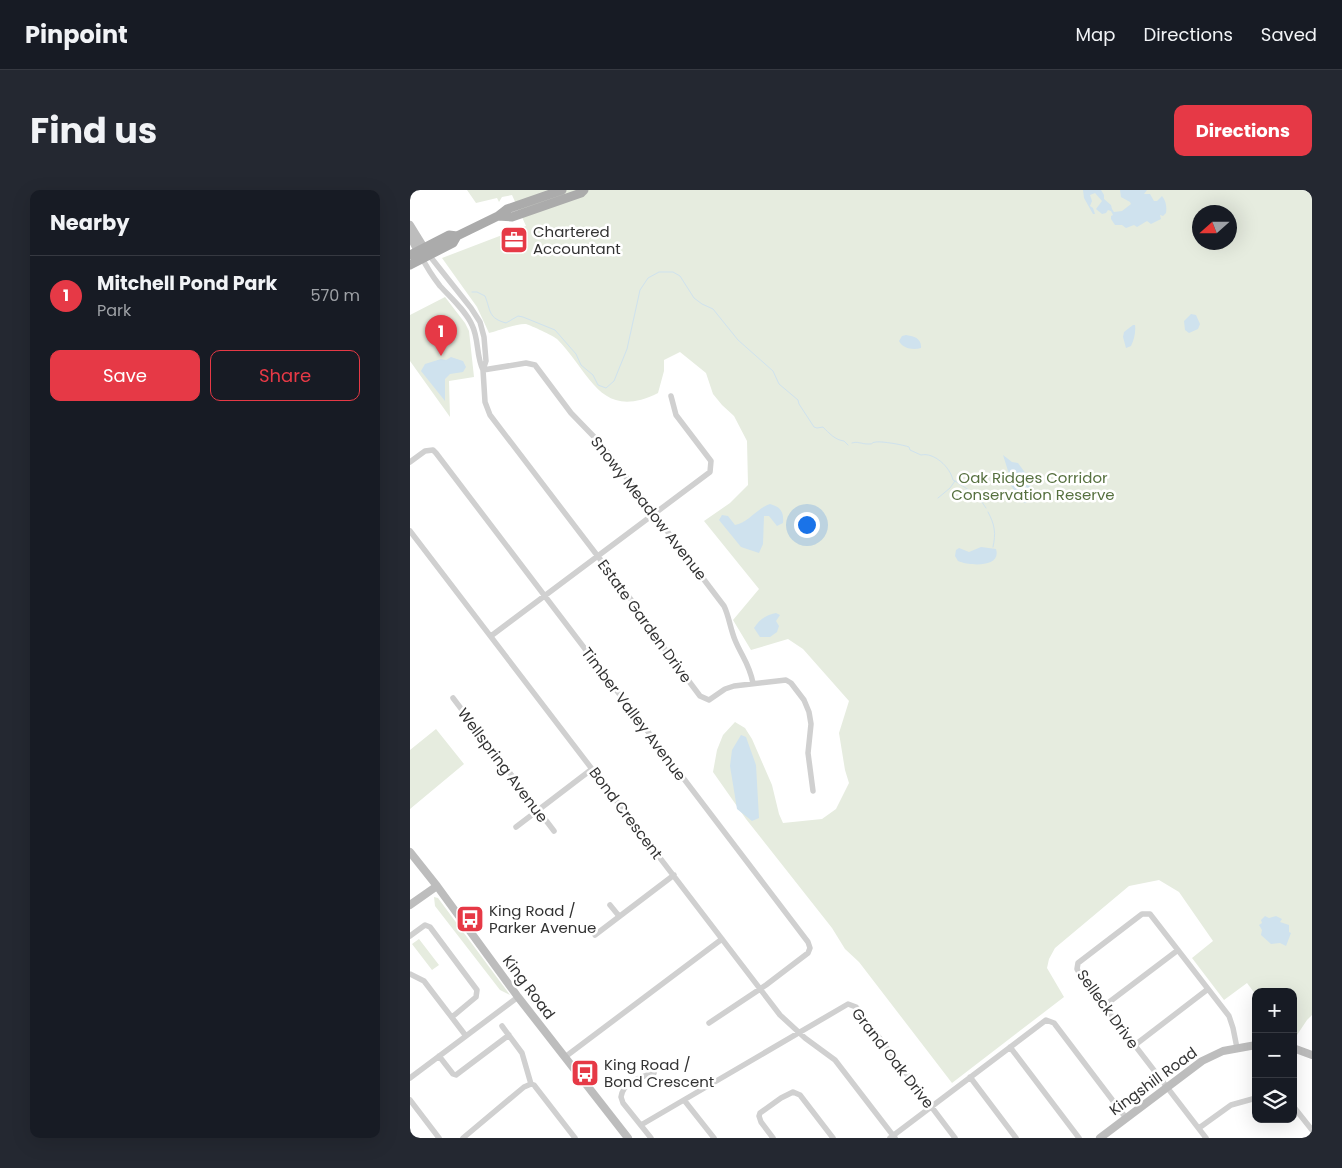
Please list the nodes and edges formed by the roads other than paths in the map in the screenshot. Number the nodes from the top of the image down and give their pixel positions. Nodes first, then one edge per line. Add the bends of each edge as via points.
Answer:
1 (562, 190) edge
2 (584, 190) edge
3 (498, 216) junction
4 (410, 225) edge
5 (410, 236) edge
6 (421, 253) edge
7 (410, 265) edge
8 (446, 278) junction
9 (439, 284) junction
10 (483, 370) junction
11 (671, 396) dead end
12 (410, 462) edge
13 (654, 513) junction
14 (410, 531) edge
15 (598, 556) junction
16 (545, 596) junction
17 (491, 636) junction
18 (753, 683) junction
19 (453, 698) dead end
20 (592, 769) junction
21 (813, 791) dead end
22 (538, 810) junction
23 (516, 827) dead end
24 (554, 831) dead end
25 (410, 852) edge
26 (674, 875) junction
27 (437, 886) junction
28 (410, 905) edge
29 (610, 905) dead end
30 (619, 916) junction
31 (595, 935) dead end
32 (410, 936) edge
33 (722, 939) junction
34 (1178, 950) junction
35 (410, 974) edge
36 (760, 988) junction
37 (1208, 989) junction
38 (518, 997) junction
39 (1104, 1006) junction
40 (452, 1017) junction
41 (709, 1022) dead end
42 (502, 1026) dead end
43 (798, 1032) junction
44 (466, 1036) junction
45 (509, 1036) junction
46 (1135, 1046) junction
47 (1252, 1046) edge
48 (1010, 1047) junction
49 (1237, 1048) junction
50 (1297, 1050) edge
51 (439, 1056) junction
52 (1312, 1056) edge
53 (565, 1057) junction
54 (654, 1073) dead end
55 (970, 1077) junction
56 (410, 1078) edge
57 (531, 1084) junction
58 (1166, 1087) junction
59 (1252, 1099) edge
60 (410, 1100) edge
61 (684, 1100) junction
62 (931, 1106) junction
63 (1297, 1111) edge
64 (1126, 1118) junction
65 (641, 1125) junction
66 (1199, 1128) junction
67 (1312, 1130) edge
68 (574, 1136) edge
69 (892, 1137) edge
70 (439, 1138) edge
71 (463, 1138) edge
72 (566, 1138) edge
73 (628, 1138) edge
74 (651, 1138) edge
75 (714, 1138) edge
76 (774, 1138) edge
77 (833, 1138) edge
78 (955, 1138) edge
79 (1016, 1138) edge
80 (1080, 1138) edge
81 (1100, 1138) edge
82 (1206, 1138) edge

1 - 3 main road via 507,209
2 - 3 main road via 512,216
3 - 6 main road via 457,236 449,235
4 - 6 main road
5 - 6 main road
6 - 7 main road
6 - 8 street, Estate Garden Drive
6 - 9 street, Estate Garden Drive
8 - 9 street
8 - 10 street, Estate Garden Drive via 480,322 486,361
9 - 10 street, Estate Garden Drive via 473,325 478,362
10 - 13 street, Snowy Meadow Avenue via 533,364
10 - 15 street, Estate Garden Drive via 485,402 490,415
11 - 13 street via 676,415 711,461 711,467 710,472
12 - 16 street, Timber Valley Avenue via 425,451 433,450
13 - 15 street
13 - 18 street, Snowy Meadow Avenue via 724,606
14 - 17 street, Bond Crescent
15 - 16 street
15 - 18 street, Estate Garden Drive via 702,697 709,700 730,687
16 - 17 street
16 - 36 street, Timber Valley Avenue via 808,942 808,953
17 - 20 street, Bond Crescent
18 - 21 street, Estate Garden Drive via 786,680 804,700 811,718 808,753
19 - 22 street, Wellspring Avenue
20 - 22 street
20 - 26 street, Bond Crescent
22 - 23 street
22 - 24 street, Wellspring Avenue
25 - 27 main road, King Road
26 - 30 street
26 - 33 street, Bond Crescent
27 - 28 main road
27 - 38 main road, King Road
29 - 30 street
30 - 31 street
32 - 40 street via 425,925 430,927 477,990 476,997
33 - 36 street, Bond Crescent
33 - 53 street
34 - 37 street, Selleck Drive
34 - 39 street
34 - 39 street, Selleck Drive via 1152,916 1142,914 1076,966
35 - 40 street via 424,981
36 - 41 street
36 - 43 street, Bond Crescent via 780,1015
37 - 46 street
37 - 49 street, Selleck Drive via 1232,1022
38 - 44 street
38 - 53 main road, King Road
39 - 46 street, Selleck Drive
40 - 44 street
42 - 45 street
43 - 61 street, Grand Oak Drive
43 - 62 street, Grand Oak Drive via 848,1004 856,1007
43 - 69 street, Bond Crescent via 835,1060
44 - 51 street
45 - 51 street via 459,1074 453,1074
45 - 57 street via 524,1058
46 - 58 street, Selleck Drive
47 - 49 main road, Kingshill Road
48 - 55 street
48 - 64 street via 1040,1023 1050,1020
48 - 80 street
49 - 58 main road, Kingshill Road via 1202,1060
50 - 52 main road
51 - 56 street
53 - 73 main road, King Road
54 - 65 street via 638,1078 621,1094 623,1103
55 - 62 street
55 - 79 street
57 - 68 street
57 - 71 street
58 - 64 main road, Kingshill Road
58 - 66 street, Selleck Drive
59 - 66 street via 1231,1105
60 - 70 street
61 - 65 street, Grand Oak Drive
61 - 75 street
62 - 69 street
62 - 78 street, Grand Oak Drive
63 - 67 street
64 - 81 main road, Kingshill Road
65 - 74 street
66 - 82 street, Selleck Drive
68 - 72 street
76 - 77 street via 759,1116 762,1110 793,1092 800,1095

